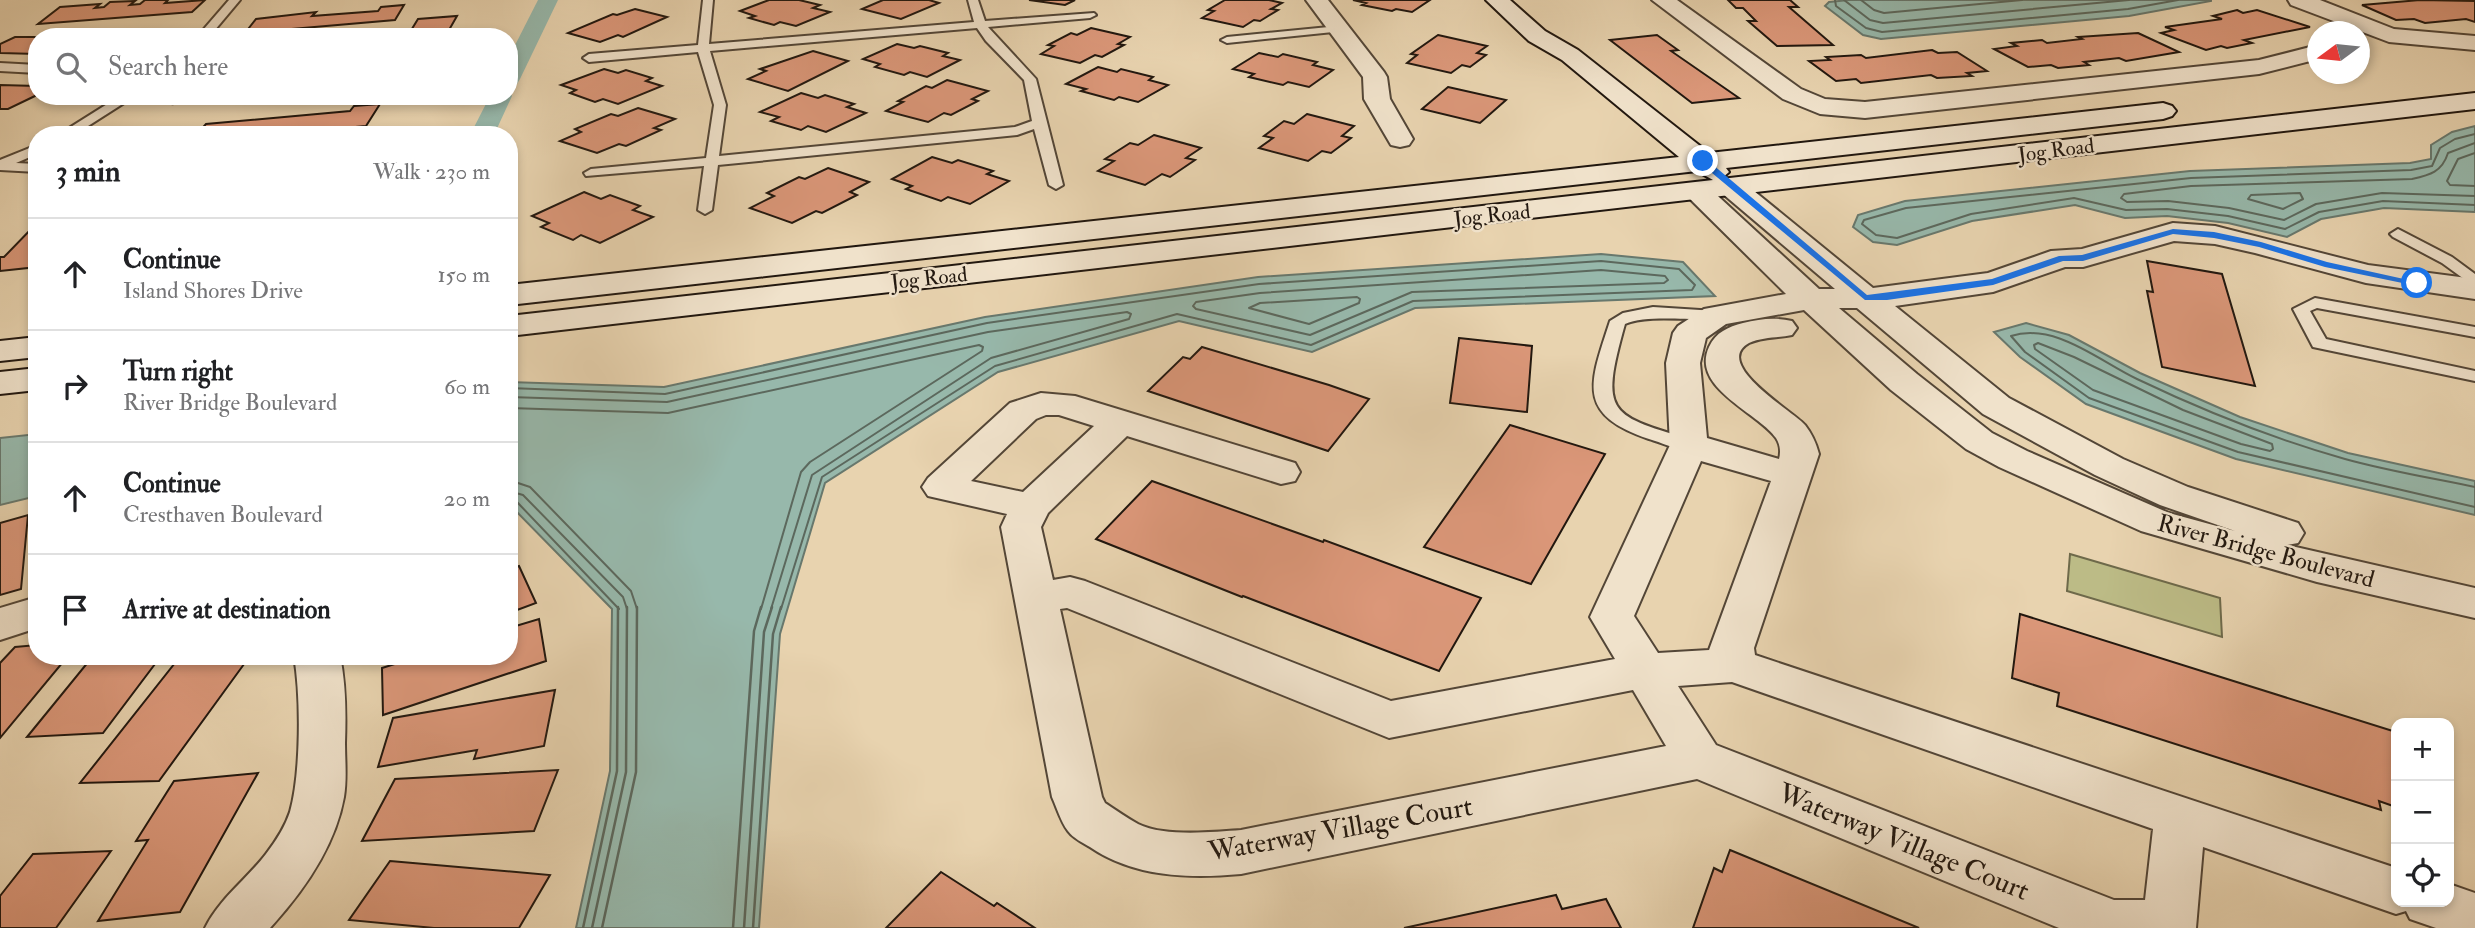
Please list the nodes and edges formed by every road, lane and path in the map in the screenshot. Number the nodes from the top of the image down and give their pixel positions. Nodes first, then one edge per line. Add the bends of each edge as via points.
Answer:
1 (235, 0) edge
2 (708, 0) edge
3 (974, 0) edge
4 (1317, 0) edge
5 (1497, 0) edge
6 (1664, 0) edge
7 (2299, 0) edge
8 (1090, 15) dead end
9 (981, 25) junction
10 (210, 28) edge
11 (1339, 29) junction
12 (2389, 35) junction
13 (1537, 36) junction
14 (1227, 40) dead end
15 (2370, 40) edge
16 (2475, 43) edge
17 (703, 48) junction
18 (2307, 55) edge
19 (589, 58) dead end
20 (0, 67) edge
21 (28, 69) edge
22 (2475, 77) edge
23 (2420, 83) dead end
24 (2475, 101) edge
25 (115, 105) edge
26 (2188, 108) dead end
27 (1038, 123) junction
28 (79, 126) edge
29 (1400, 139) dead end
30 (1649, 151) junction
31 (28, 153) edge
32 (714, 162) junction
33 (0, 166) edge
34 (28, 168) edge
35 (591, 173) dead end
36 (1700, 176) junction
37 (1056, 185) dead end
38 (1733, 188) junction
39 (705, 210) dead end
40 (2398, 234) dead end
41 (844, 273) junction
42 (2475, 282) edge
43 (2475, 289) edge
44 (518, 294) edge
45 (1876, 301) junction
46 (1822, 310) junction
47 (1716, 316) junction
48 (518, 325) edge
49 (2475, 331) edge
50 (28, 348) edge
51 (0, 351) edge
52 (2475, 376) edge
53 (28, 380) edge
54 (0, 383) edge
55 (1978, 392) junction
56 (1932, 405) junction
57 (1121, 421) junction
58 (1689, 445) junction
59 (2078, 471) junction
60 (1281, 472) dead end
61 (1793, 475) junction
62 (1031, 507) junction
63 (2475, 580) edge
64 (1036, 598) junction
65 (2475, 603) edge
66 (28, 615) edge
67 (0, 624) edge
68 (318, 665) edge
69 (1734, 665) junction
70 (1644, 671) junction
71 (1699, 759) junction
72 (2180, 817) junction
73 (2391, 889) edge
74 (2444, 907) edge
75 (2475, 917) edge
76 (233, 928) edge

1 - 10 lane
2 - 17 lane
3 - 9 lane
4 - 11 street
5 - 13 street
6 - 18 street via 1792,94 1820,106 1865,110 2259,67
7 - 12 street
8 - 9 lane
9 - 17 lane
9 - 27 lane via 1030,79
11 - 14 lane
11 - 29 street via 1375,78 1377,99
12 - 15 street
12 - 16 street
13 - 30 street via 1545,58
13 - 36 street via 1570,55
17 - 19 lane
17 - 32 lane via 720,105
20 - 21 lane
22 - 23 street
24 - 38 street, Jog Road
25 - 28 lane
26 - 36 street, Jog Road
27 - 32 lane via 1017,131
27 - 37 lane
30 - 36 street
30 - 41 street, Jog Road
31 - 33 lane
32 - 35 lane
32 - 39 lane
33 - 34 lane
36 - 38 street, Jog Road
36 - 41 street, Jog Road
36 - 46 street, River Bridge Boulevard
38 - 45 street, River Bridge Boulevard
40 - 42 lane via 2447,260
41 - 44 street, Jog Road
41 - 48 street, Jog Road
43 - 45 street via 2366,274 2261,245 2173,232 2083,258 2081,271 2043,287
45 - 46 street
45 - 55 street, River Bridge Boulevard
46 - 47 street
46 - 56 street, River Bridge Boulevard
46 - 61 street via 1751,331 1725,346 1723,360 1729,378 1778,419 1797,442 1800,454
47 - 58 street via 1690,333 1683,363
47 - 58 lane via 1631,313 1618,321 1603,368 1602,400 1609,413 1627,427
49 - 52 lane via 2315,303 2301,309 2319,343
50 - 51 street
53 - 54 street
55 - 56 street
55 - 59 street, River Bridge Boulevard
56 - 59 street, River Bridge Boulevard via 1979,441
57 - 60 street
57 - 62 street
57 - 62 street via 1062,404 1041,404 1023,411 942,486
58 - 61 street
58 - 70 street via 1612,617
59 - 63 street, River Bridge Boulevard via 2174,496 2356,554
59 - 65 street, River Bridge Boulevard via 2155,522 2316,568
61 - 69 street via 1731,648
62 - 64 street, Waterway Village Court via 1021,527
64 - 70 street via 1070,592 1389,720
64 - 71 street, Waterway Village Court via 1077,797 1087,818 1128,845 1168,853 1241,852
66 - 67 street
68 - 76 street via 323,709 319,796 311,825 280,878
69 - 70 street
69 - 72 street
70 - 71 street
71 - 72 street, Waterway Village Court via 2113,925 2170,924
72 - 73 street
74 - 75 street

